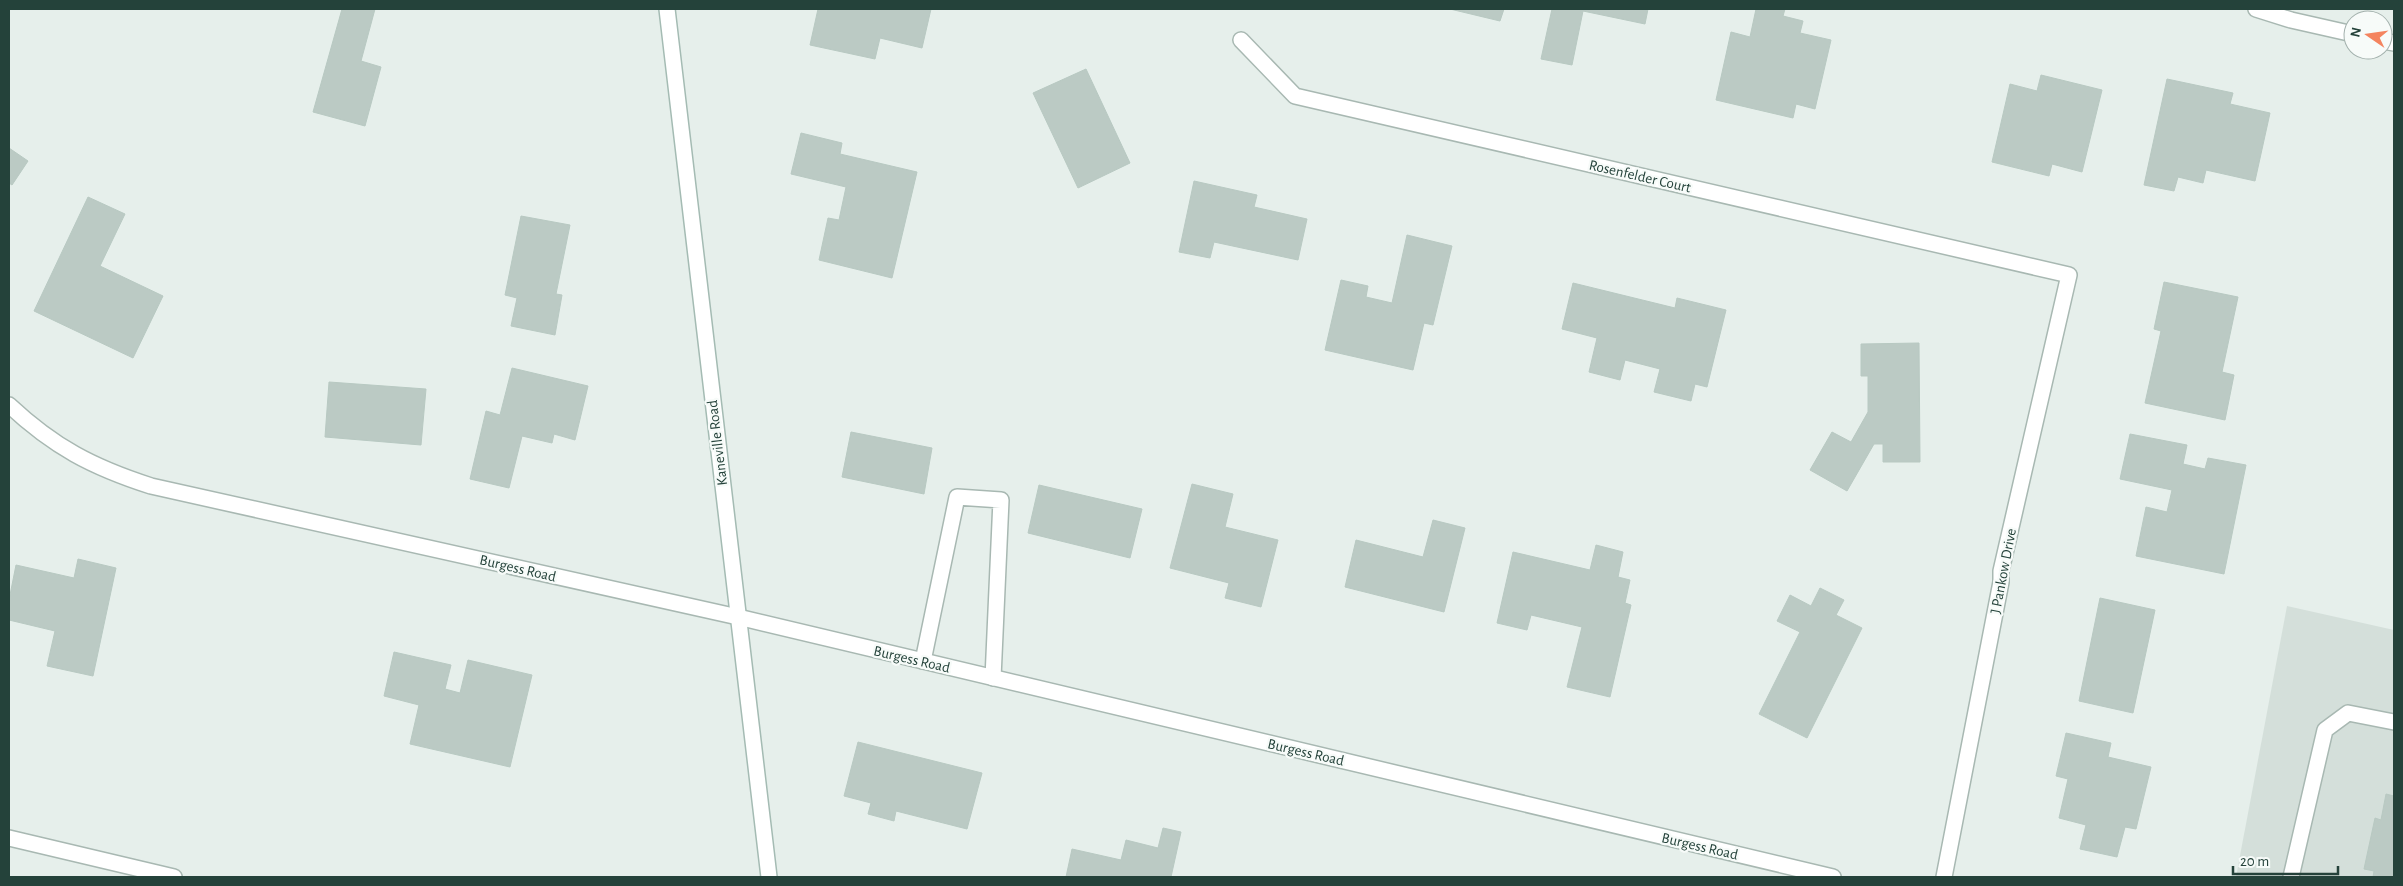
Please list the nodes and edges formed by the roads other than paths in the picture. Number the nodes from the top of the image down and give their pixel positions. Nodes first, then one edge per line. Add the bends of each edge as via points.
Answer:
1 (667, 9) edge
2 (2256, 9) edge
3 (2343, 32) edge
4 (1241, 40) dead end
5 (2061, 273) joint
6 (9, 405) edge
7 (738, 617) junction
8 (923, 661) junction
9 (993, 678) junction
10 (2394, 722) edge
11 (9, 838) edge
12 (174, 877) edge
13 (768, 877) edge
14 (1833, 877) edge
15 (1944, 877) edge
16 (2291, 877) edge

1 - 7 street, Kaneville Road
2 - 3 street
4 - 5 street, Rosenfelder Court via 1296,96
5 - 15 street, J Pankow Drive via 2069,275 2001,572 2000,592
6 - 7 street, Burgess Road via 37,432 81,460 151,486
7 - 8 street, Burgess Road
7 - 13 street, Kaneville Road
8 - 9 street, Burgess Road
8 - 9 street via 957,496 1001,500
9 - 14 street, Burgess Road
10 - 16 street via 2348,713 2325,730
11 - 12 street

